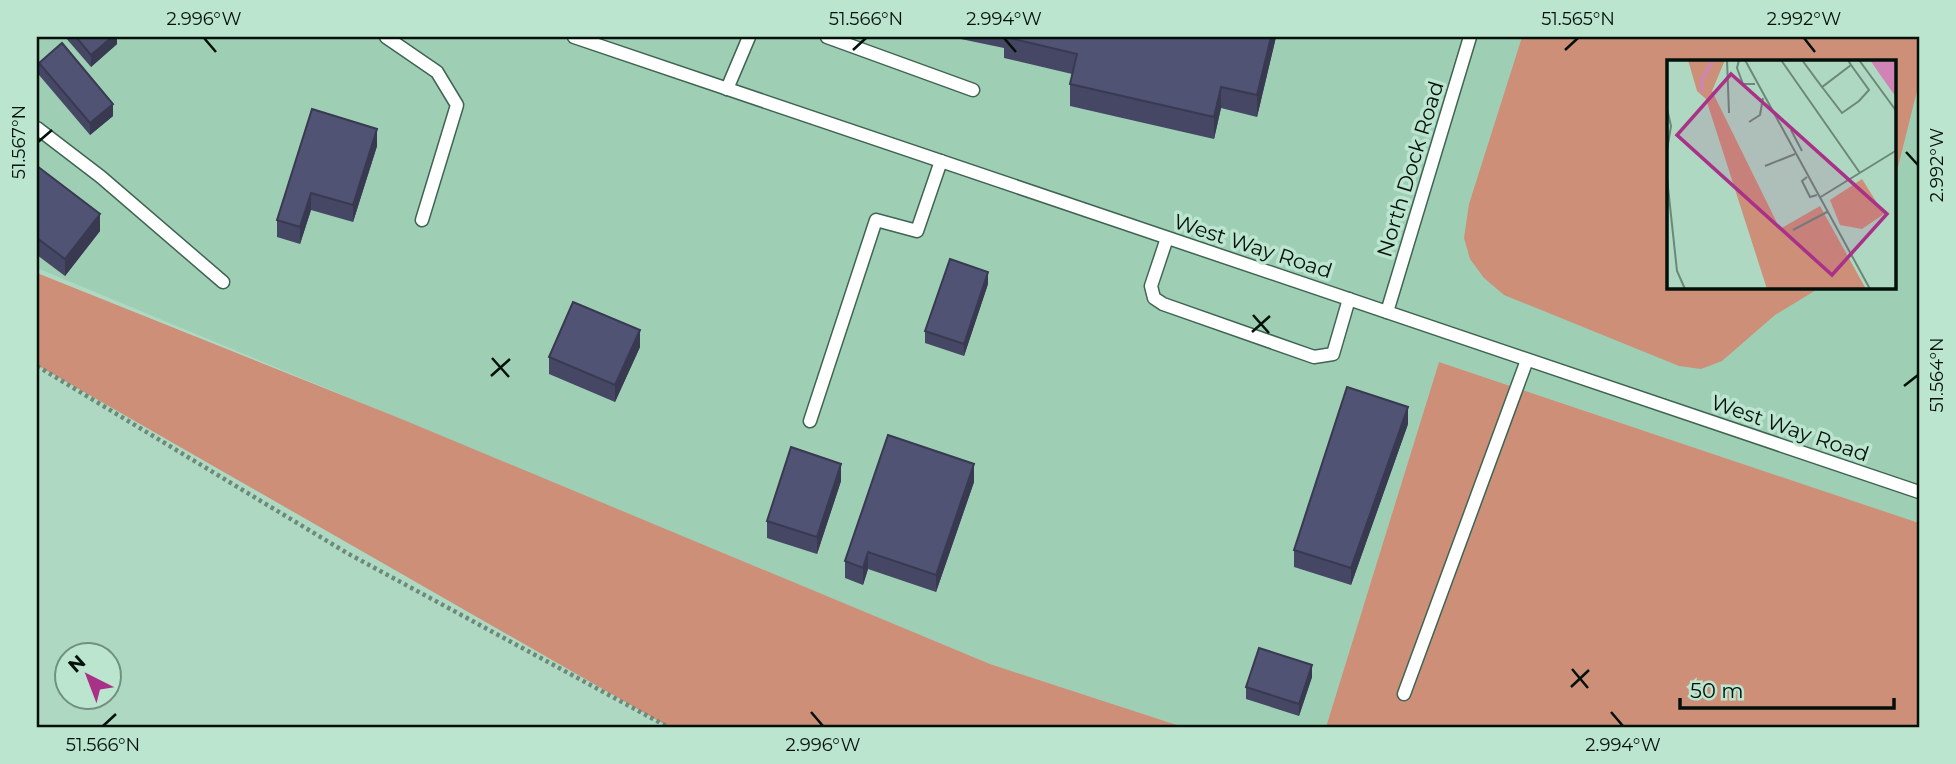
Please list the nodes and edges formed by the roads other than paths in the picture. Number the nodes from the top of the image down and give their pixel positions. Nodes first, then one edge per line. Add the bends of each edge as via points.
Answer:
1 (386, 37) edge
2 (574, 37) edge
3 (749, 37) edge
4 (827, 37) edge
5 (1469, 37) edge
6 (727, 89) junction
7 (973, 90) dead end
8 (37, 128) edge
9 (941, 161) junction
10 (422, 220) dead end
11 (1167, 238) junction
12 (223, 282) dead end
13 (1349, 299) junction
14 (1387, 312) junction
15 (1527, 359) junction
16 (810, 421) dead end
17 (1919, 492) edge
18 (1404, 694) dead end

1 - 10 lane via 437,72 457,105
2 - 6 lane, West Way Road
3 - 6 lane
4 - 7 lane
5 - 14 lane, North Dock Road
6 - 9 lane, West Way Road
8 - 12 lane
9 - 11 lane, West Way Road
9 - 16 lane via 917,230 876,220
11 - 13 lane, West Way Road
11 - 13 lane via 1151,286 1154,298 1314,357 1333,354
13 - 14 lane, West Way Road
14 - 15 lane, West Way Road
15 - 17 lane, West Way Road
15 - 18 lane

